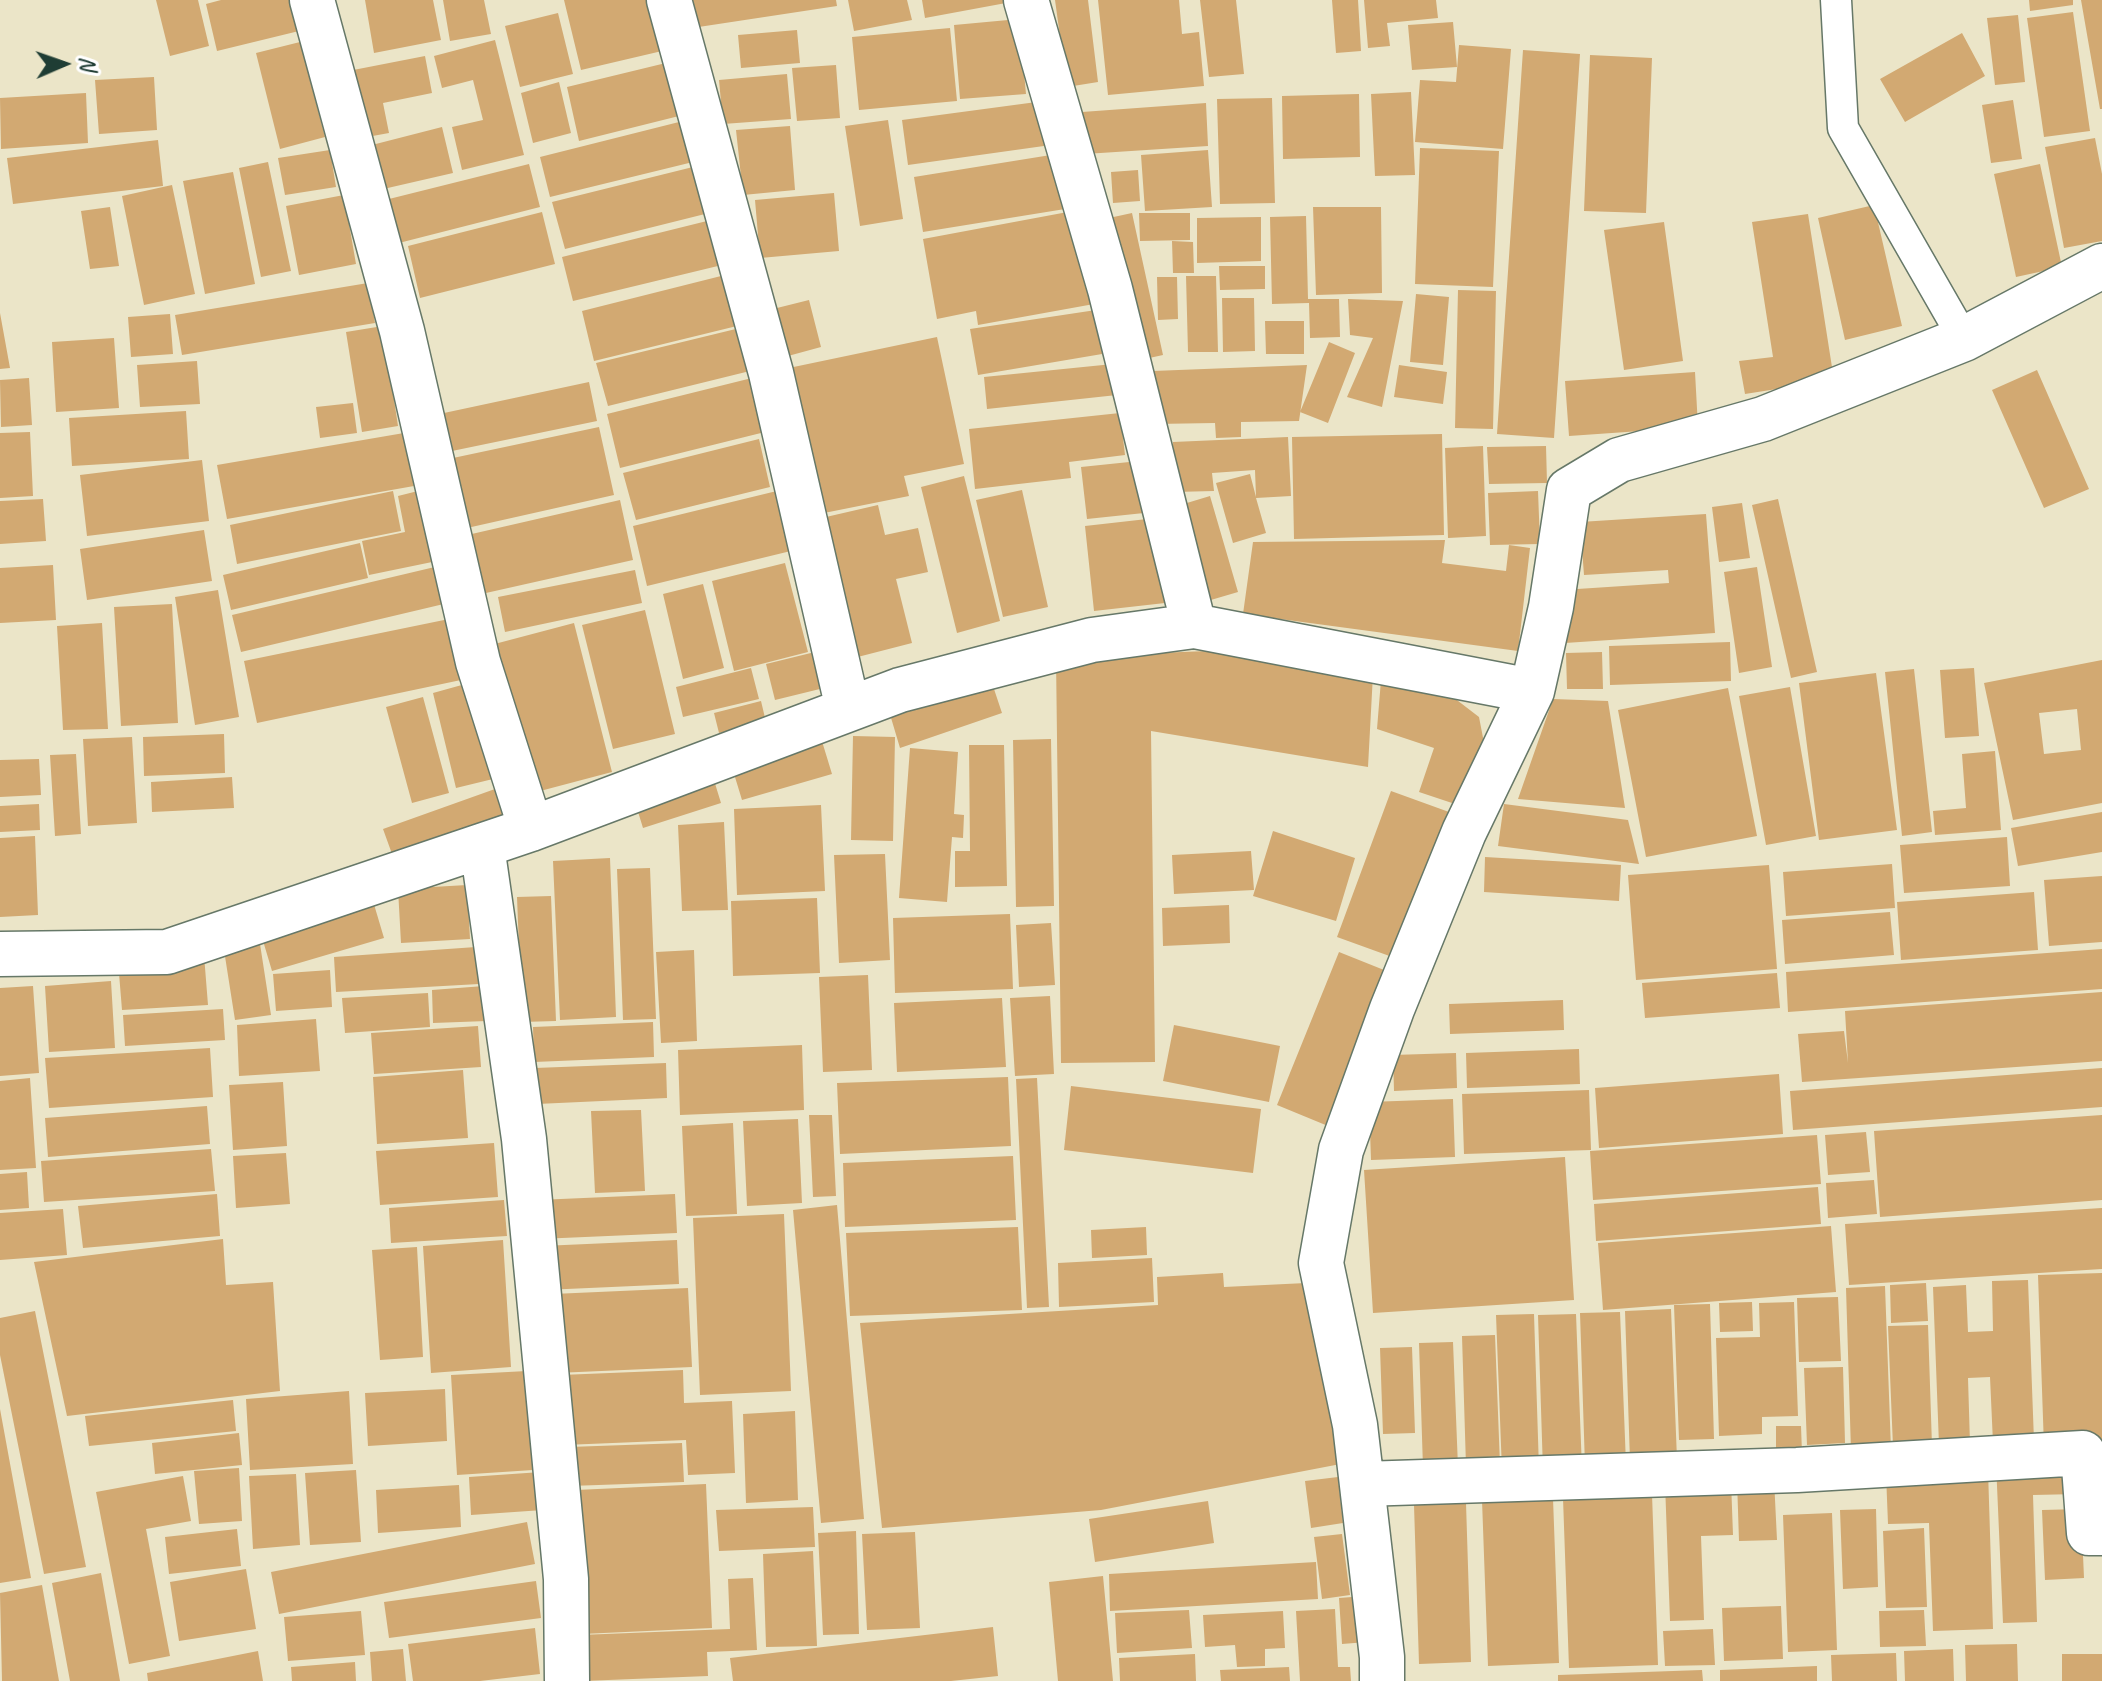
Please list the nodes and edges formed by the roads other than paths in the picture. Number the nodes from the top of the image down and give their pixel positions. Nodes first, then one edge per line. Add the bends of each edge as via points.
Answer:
1 (312, 0) edge
2 (669, 0) edge
3 (1026, 0) edge
4 (1836, 0) edge
5 (2102, 266) edge
6 (1964, 339) junction
7 (1194, 626) junction
8 (1532, 691) junction
9 (848, 709) junction
10 (531, 829) junction
11 (482, 846) junction
12 (0, 954) edge
13 (1362, 1484) junction
14 (2102, 1533) edge
15 (567, 1681) edge
16 (1382, 1681) edge

1 - 10 street via 402,331 478,662
2 - 9 street via 771,373
3 - 7 street via 1110,289
4 - 6 lane via 1843,128
5 - 6 street
6 - 8 street via 1763,419 1619,460 1569,490
7 - 8 street
7 - 9 street via 1092,640 900,690
8 - 13 street via 1464,832 1341,1150 1321,1263
9 - 10 street
10 - 11 street
11 - 12 street via 167,952
11 - 15 street via 524,1139 566,1579
13 - 14 street via 1797,1470 2083,1453 2089,1533
13 - 16 street

